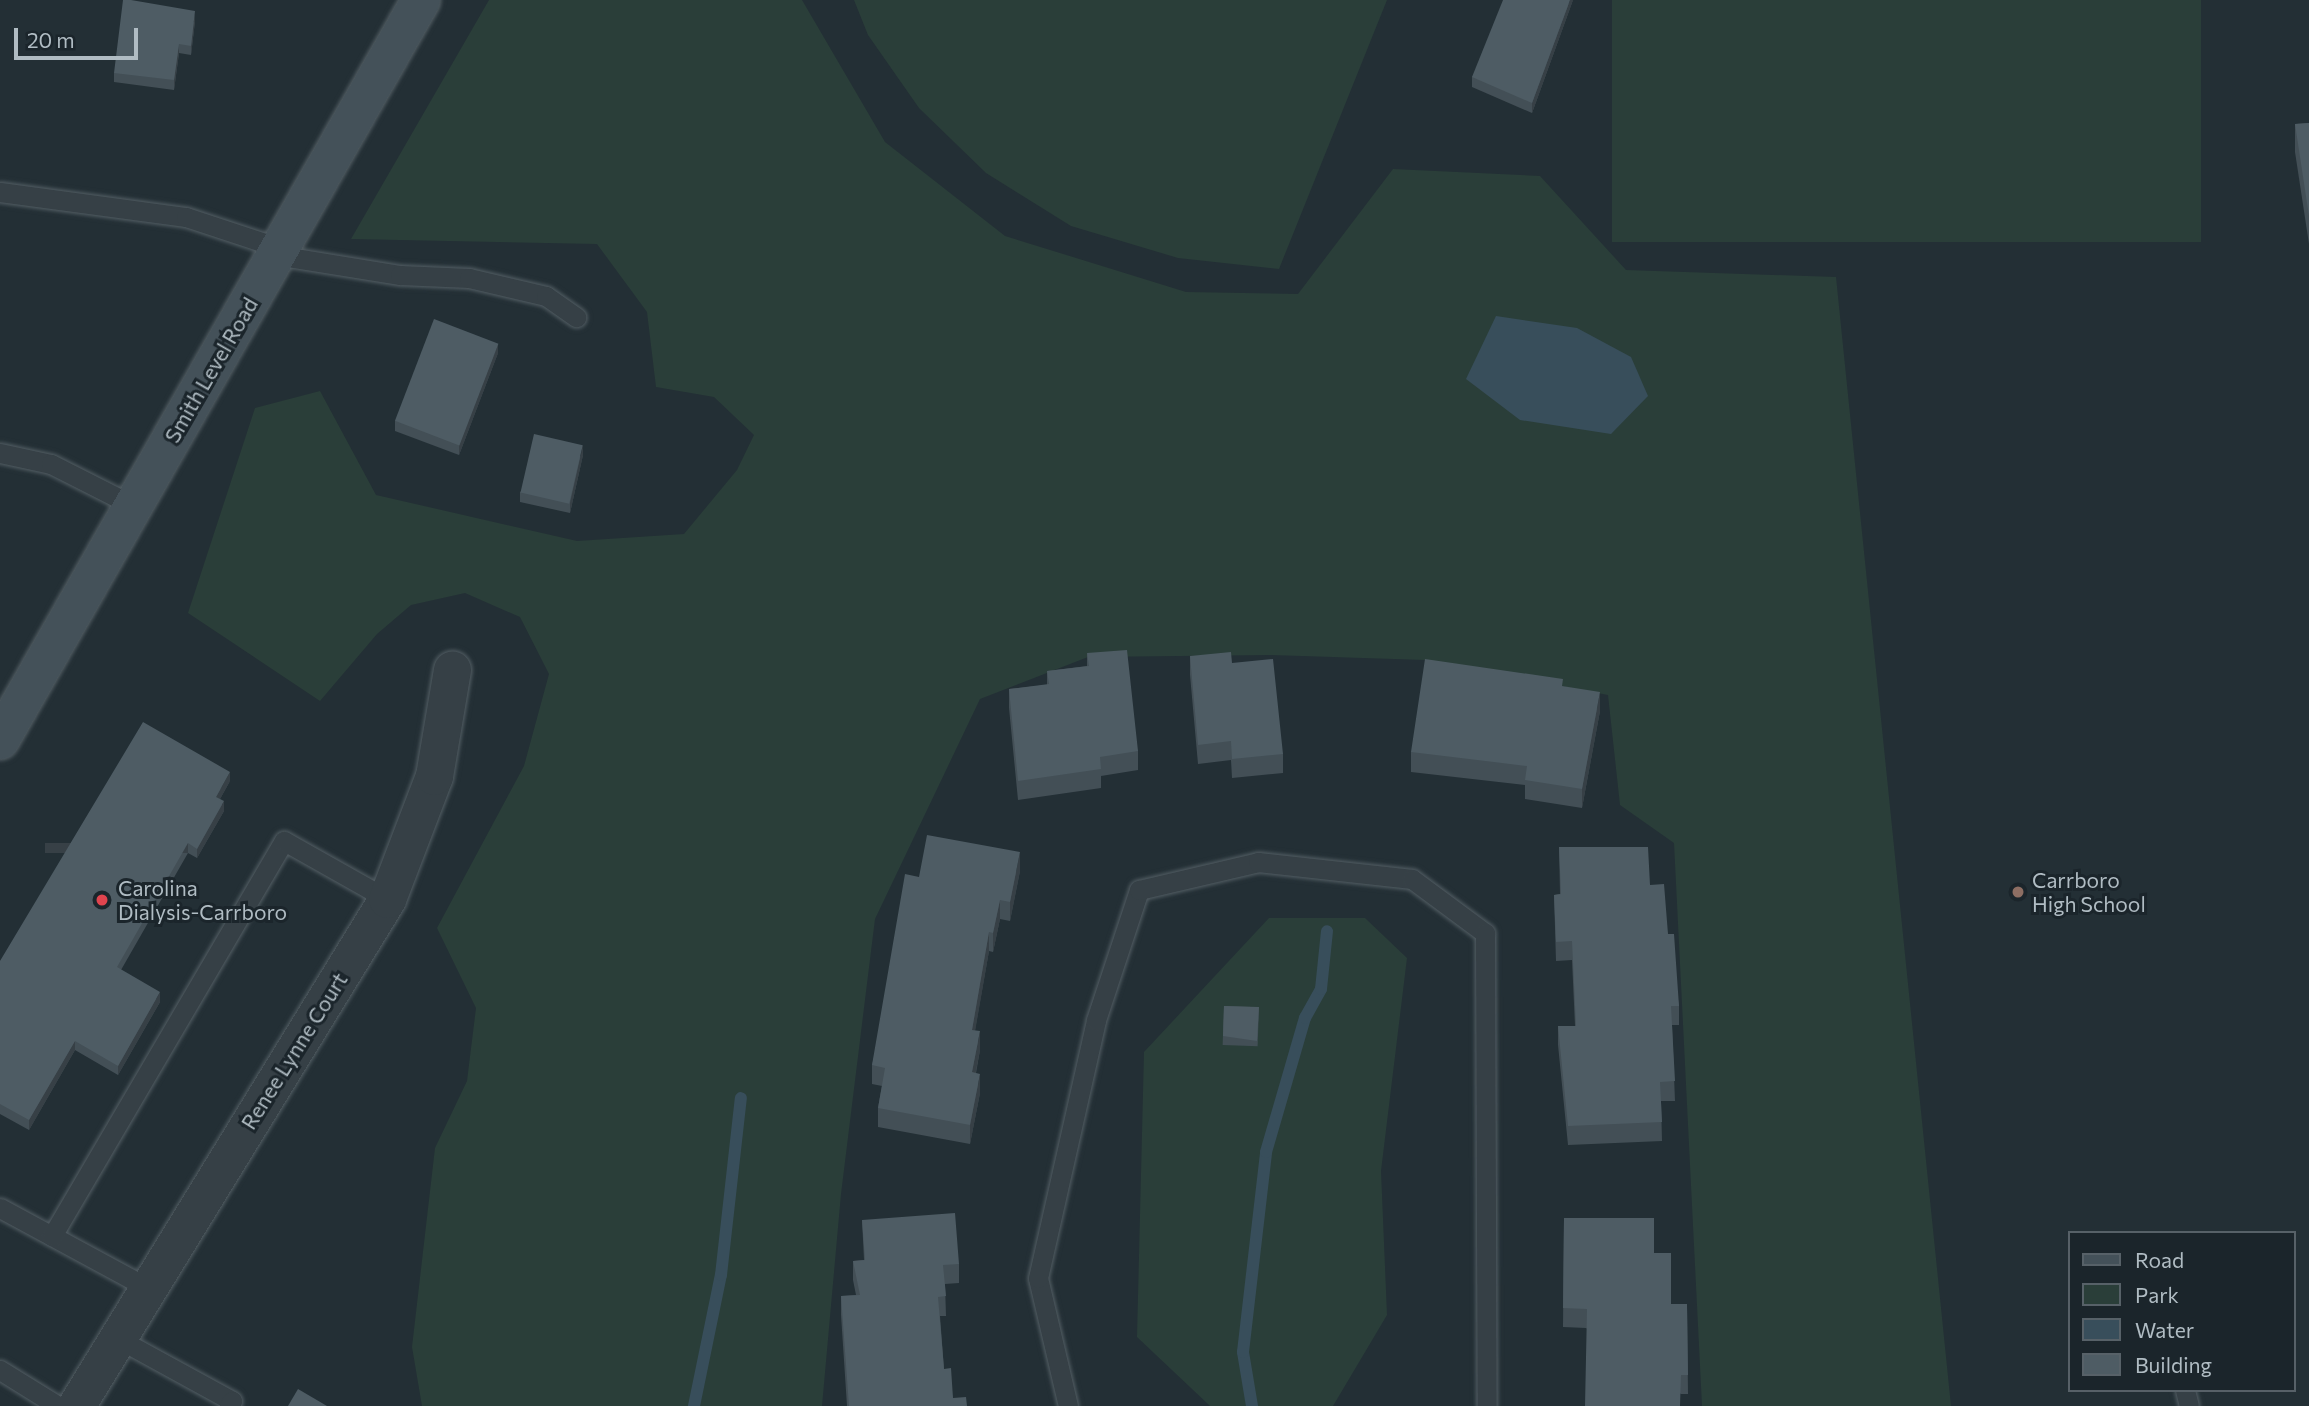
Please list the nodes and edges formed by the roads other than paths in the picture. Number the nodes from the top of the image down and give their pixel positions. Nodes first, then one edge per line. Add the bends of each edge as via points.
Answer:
1 (421, 0) edge
2 (0, 192) edge
3 (278, 251) junction
4 (576, 317) dead end
5 (0, 453) edge
6 (134, 506) junction
7 (452, 670) dead end
8 (0, 740) edge
9 (387, 899) junction
10 (0, 1208) edge
11 (52, 1236) junction
12 (148, 1288) junction
13 (117, 1338) junction
14 (0, 1370) edge
15 (58, 1406) edge
16 (76, 1406) edge
17 (229, 1406) edge
18 (1068, 1406) edge
19 (1487, 1406) edge

1 - 3 main road, Smith Level Road
2 - 3 lane via 186,217
3 - 4 lane via 400,275 469,278 546,296
3 - 6 main road, Smith Level Road
5 - 6 lane via 51,464
6 - 8 main road, Smith Level Road
7 - 9 street, Renee Lynne Court via 434,776
9 - 11 lane via 284,841
9 - 12 street, Renee Lynne Court
10 - 11 lane
11 - 12 lane
12 - 13 street, Renee Lynne Court
13 - 16 street, Renee Lynne Court
13 - 17 lane via 232,1401
14 - 15 lane
18 - 19 lane via 1038,1278 1096,1020 1139,890 1258,862 1412,879 1485,933

